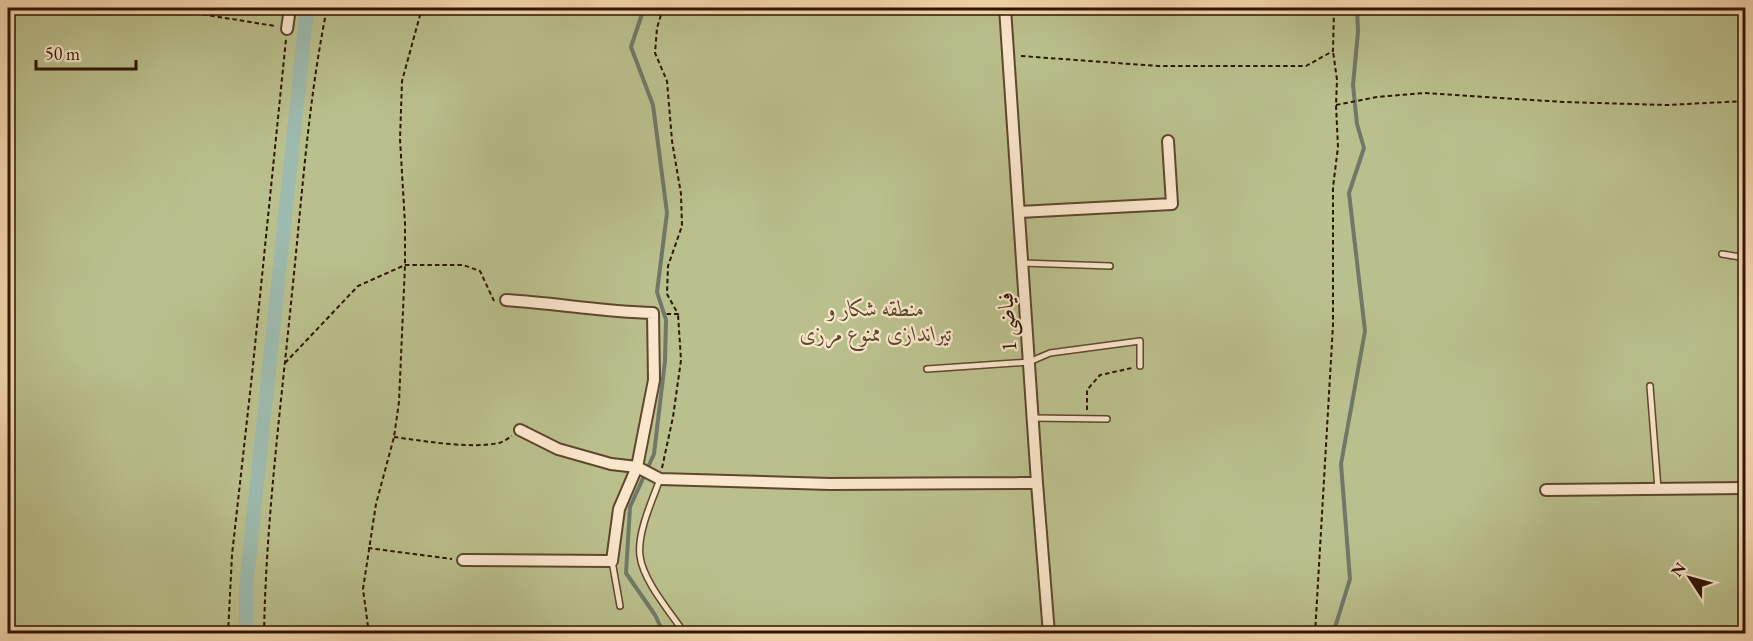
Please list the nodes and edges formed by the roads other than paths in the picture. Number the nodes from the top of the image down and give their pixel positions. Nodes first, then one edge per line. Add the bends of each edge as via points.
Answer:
1 (290, 8) edge
2 (1005, 8) edge
3 (287, 29) road end
4 (1168, 141) dead end
5 (1019, 212) junction
6 (1722, 254) dead end
7 (1746, 258) edge
8 (1022, 263) junction
9 (1110, 266) dead end
10 (506, 300) road end
11 (1029, 362) junction
12 (1140, 366) road end
13 (927, 369) dead end
14 (1650, 386) dead end
15 (1033, 418) junction
16 (1107, 419) dead end
17 (520, 430) road end
18 (639, 467) junction
19 (657, 477) junction
20 (1037, 483) junction
21 (1746, 488) edge
22 (1658, 489) junction
23 (1546, 490) dead end
24 (463, 560) road end
25 (612, 561) junction
26 (620, 606) dead end
27 (685, 633) edge
28 (1049, 633) edge

1 - 3 street
2 - 5 street, فیاضی 1
4 - 5 street via 1172,204
5 - 8 street, فیاضی 1
6 - 7 lane
8 - 9 lane
8 - 11 street, فیاضی 1
10 - 18 street via 653,313 654,380
11 - 12 lane via 1050,353 1140,342
11 - 13 lane
11 - 15 street, فیاضی 1
14 - 22 lane
15 - 16 lane
15 - 20 street, فیاضی 1
17 - 18 street via 558,449 611,464
18 - 19 street
18 - 25 street via 619,509
19 - 20 street via 830,484
19 - 27 lane via 642,530 640,556 652,586
20 - 28 street, فیاضی 1
21 - 22 street
22 - 23 street
24 - 25 street
25 - 26 lane

